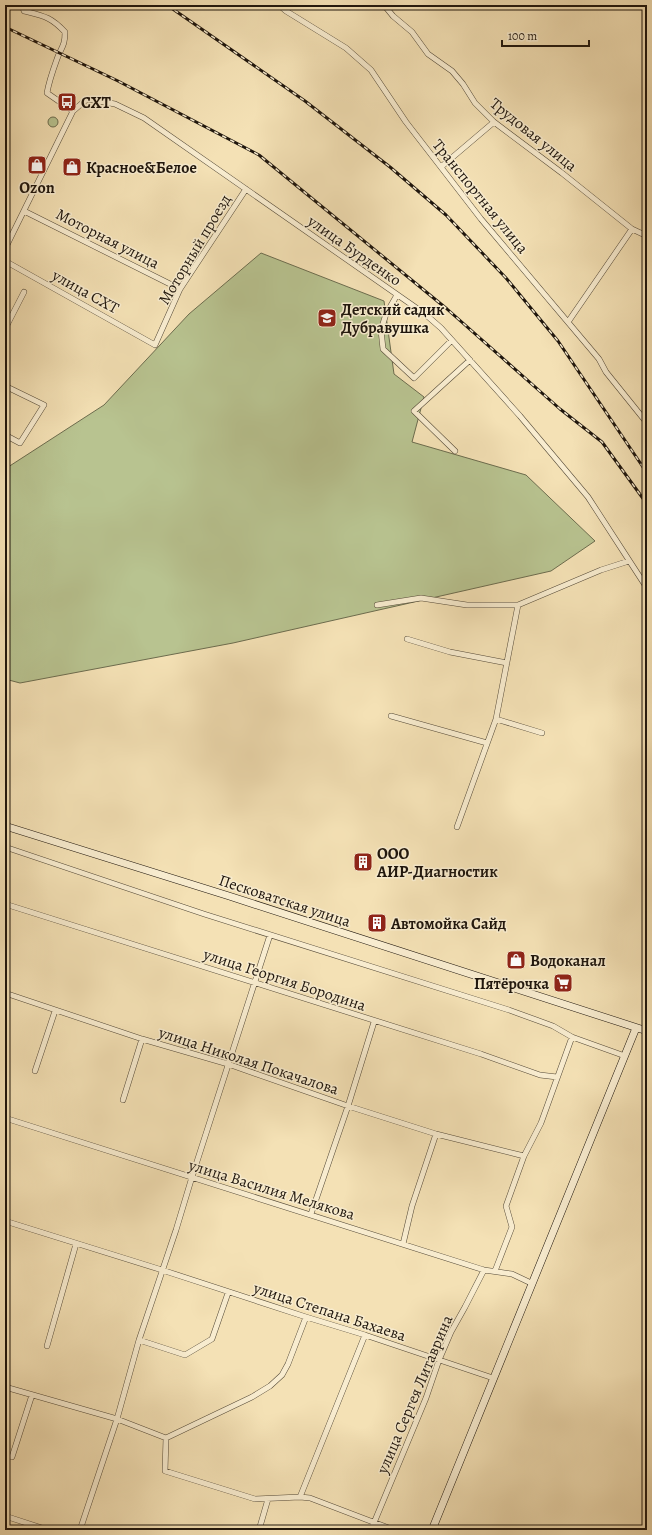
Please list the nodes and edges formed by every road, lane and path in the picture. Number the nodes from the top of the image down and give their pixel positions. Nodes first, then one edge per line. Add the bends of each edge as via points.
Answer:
1 (22, 5) edge
2 (280, 5) edge
3 (384, 5) edge
4 (73, 112) junction
5 (494, 122) junction
6 (441, 166) junction
7 (246, 189) junction
8 (24, 211) junction
9 (632, 229) junction
10 (647, 236) edge
11 (5, 249) edge
12 (5, 261) edge
13 (180, 289) junction
14 (24, 292) dead end
15 (397, 294) junction
16 (568, 322) junction
17 (5, 329) edge
18 (452, 340) junction
19 (155, 345) joint
20 (470, 360) junction
21 (5, 386) edge
22 (647, 423) edge
23 (5, 435) edge
24 (455, 451) dead end
25 (629, 561) junction
26 (647, 588) edge
27 (518, 604) junction
28 (377, 605) dead end
29 (407, 639) dead end
30 (507, 663) junction
31 (391, 716) dead end
32 (496, 719) junction
33 (542, 733) dead end
34 (487, 743) junction
35 (5, 826) edge
36 (457, 827) dead end
37 (5, 847) edge
38 (5, 904) edge
39 (270, 935) junction
40 (255, 983) junction
41 (5, 994) edge
42 (55, 1011) junction
43 (374, 1022) junction
44 (636, 1028) junction
45 (647, 1031) edge
46 (572, 1037) junction
47 (142, 1039) junction
48 (625, 1056) junction
49 (228, 1064) junction
50 (35, 1071) dead end
51 (557, 1077) junction
52 (123, 1100) dead end
53 (348, 1106) junction
54 (5, 1118) edge
55 (436, 1134) junction
56 (524, 1156) junction
57 (192, 1177) junction
58 (311, 1214) junction
59 (5, 1221) edge
60 (76, 1244) junction
61 (403, 1244) junction
62 (162, 1270) junction
63 (484, 1270) junction
64 (495, 1271) junction
65 (531, 1283) junction
66 (228, 1293) junction
67 (306, 1317) junction
68 (365, 1335) junction
69 (139, 1340) junction
70 (47, 1346) dead end
71 (439, 1360) junction
72 (493, 1378) junction
73 (5, 1387) edge
74 (32, 1395) junction
75 (117, 1419) junction
76 (166, 1438) junction
77 (12, 1457) dead end
78 (300, 1497) junction
79 (268, 1499) junction
80 (5, 1516) edge
81 (374, 1523) junction
82 (48, 1530) edge
83 (80, 1530) edge
84 (259, 1530) edge
85 (371, 1530) edge
86 (394, 1530) edge
87 (432, 1530) edge

1 - 4 street via 24,11 56,22 65,32 65,44 54,68 47,93
2 - 6 street, Транспортная улица via 357,57 375,77
3 - 5 street, Трудовая улица via 412,32 428,54 452,71 475,103
4 - 7 street, улица Бурденко via 87,99 115,104 144,118
4 - 8 street
5 - 6 street
5 - 9 street, Трудовая улица
6 - 16 street, Транспортная улица
7 - 13 street, Моторный проезд
7 - 15 street, улица Бурденко
8 - 11 street
8 - 13 street, Моторная улица
9 - 10 street, Трудовая улица
9 - 16 street
12 - 19 street, улица СХТ
13 - 19 street, Моторный проезд
14 - 17 street
15 - 18 street, улица Бурденко via 425,314
15 - 18 street via 381,330 383,349 414,378
16 - 22 street, Транспортная улица
18 - 20 street, улица Бурденко
20 - 24 street via 414,411
20 - 25 street, улица Бурденко via 588,497
21 - 23 street via 44,405 20,443
25 - 26 street, улица Бурденко
25 - 27 street
27 - 28 street via 466,605 421,598
27 - 30 street
29 - 30 street via 450,652
30 - 32 street
31 - 34 street
32 - 33 street
32 - 34 street
34 - 36 street
35 - 44 main road, Песковатская улица via 221,893
37 - 39 street
38 - 40 street, улица Георгия Бородина
39 - 40 street
39 - 46 street via 509,1010 553,1026
40 - 43 street, улица Георгия Бородина
40 - 49 street
41 - 42 street, улица Николая Покачалова
42 - 47 street, улица Николая Покачалова
42 - 50 street
43 - 51 street, улица Георгия Бородина via 481,1054 540,1075
43 - 53 street, улица Николая Покачалова
44 - 45 main road, Песковатская улица
44 - 48 main road
46 - 48 street
46 - 51 street
47 - 49 street, улица Николая Покачалова
47 - 52 street, улица Николая Покачалова
48 - 65 main road
49 - 53 street, улица Николая Покачалова
49 - 57 street
51 - 56 street via 541,1123
53 - 55 street
53 - 58 street, улица Николая Покачалова
54 - 57 street, улица Василия Мелякова
55 - 56 street
55 - 61 street via 412,1206
56 - 64 street via 506,1206 512,1227
57 - 58 street, улица Василия Мелякова
57 - 62 street
58 - 61 street, улица Василия Мелякова
59 - 60 street, улица Степана Бахаева
60 - 62 street, улица Степана Бахаева
60 - 70 street
61 - 63 street, улица Василия Мелякова
62 - 66 street, улица Степана Бахаева
62 - 69 street
63 - 64 street, улица Василия Мелякова
63 - 71 street, улица Сергея Литаврина
64 - 65 street, улица Василия Мелякова via 512,1274
65 - 72 main road
66 - 67 street, улица Степана Бахаева
66 - 69 street, улица Степана Бахаева via 212,1339 185,1355
67 - 68 street, улица Степана Бахаева
67 - 76 street via 288,1364 282,1375 270,1386
68 - 71 street, улица Степана Бахаева
68 - 78 street
69 - 75 street
71 - 72 street, улица Степана Бахаева
71 - 81 street, улица Сергея Литаврина via 426,1398
72 - 87 main road
73 - 74 street
74 - 75 street
74 - 77 street
75 - 76 street
75 - 83 street
76 - 79 street via 165,1471 255,1499
78 - 79 street
78 - 81 street via 310,1498
79 - 84 street
80 - 82 street
81 - 85 street, улица Сергея Литаврина
81 - 86 street

